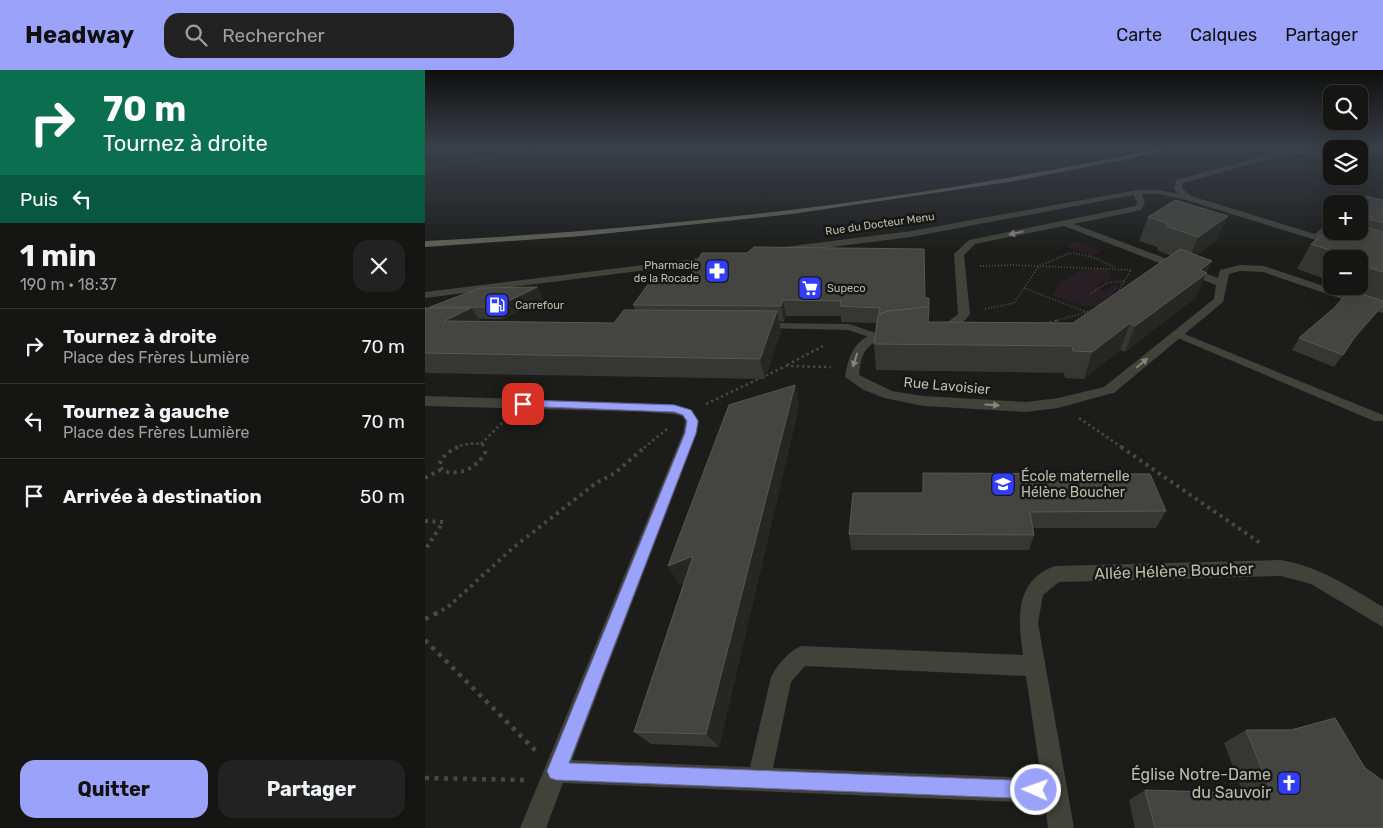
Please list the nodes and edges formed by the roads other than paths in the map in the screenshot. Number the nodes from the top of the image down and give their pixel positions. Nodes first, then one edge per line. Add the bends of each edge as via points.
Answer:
1 (989, 182) edge
2 (1179, 182) edge
3 (1137, 192) junction
4 (1188, 198) junction
5 (1032, 210) junction
6 (1063, 223) junction
7 (1323, 231) edge
8 (1317, 237) junction
9 (425, 244) edge
10 (1345, 246) edge
11 (771, 252) edge
12 (723, 258) edge
13 (1221, 283) junction
14 (425, 295) edge
15 (1383, 310) edge
16 (750, 326) edge
17 (926, 328) edge
18 (907, 330) edge
19 (1177, 334) junction
20 (875, 336) junction
21 (425, 401) edge
22 (1379, 418) dead end
23 (1383, 618) edge
24 (1035, 666) junction
25 (556, 771) junction
26 (759, 779) junction
27 (1055, 791) junction
28 (533, 828) edge
29 (1061, 828) edge

1 - 9 main road via 787,212 593,233
2 - 4 street via 1178,189
3 - 4 street, Rue du Docteur Menu via 1159,192
3 - 5 street, Rue du Docteur Menu
3 - 6 street via 1141,204 1138,208
4 - 8 street, Rue du Docteur Menu
5 - 6 street
5 - 11 street, Rue du Docteur Menu via 911,234
6 - 13 street
6 -> 17 street via 972,242 959,254 964,314 953,324
7 - 8 street
8 - 10 street, Rue du Docteur Menu
12 - 14 street
13 - 15 street, Rue Lavoisier via 1224,272 1240,268 1264,269
13 - 19 street, Rue Lavoisier via 1219,300
16 - 20 lane via 849,327
18 - 20 street
20 -> 19 street, Rue Lavoisier via 867,339 853,360 852,376 867,386 889,395 923,401 1026,407 1058,404 1109,390
19 - 22 lane
21 - 25 street via 674,409 687,413 692,421 691,433
23 - 24 street, Allée Hélène Boucher via 1318,578 1281,568 1055,574 1034,591 1029,623
24 - 26 street via 801,656 782,677
24 - 27 street, Allée Hélène Boucher
25 - 26 street
25 - 28 street
26 - 27 street
27 - 29 street, Allée Hélène Boucher

